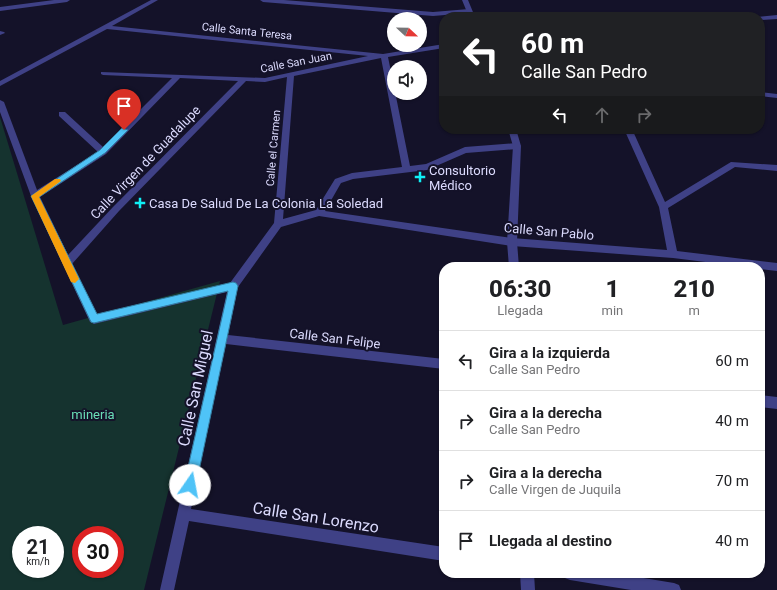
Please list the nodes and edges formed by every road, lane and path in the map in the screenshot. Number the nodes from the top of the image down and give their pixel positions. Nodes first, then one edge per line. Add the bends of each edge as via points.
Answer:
1 (67, 0) edge
2 (156, 0) edge
3 (262, 0) edge
4 (467, 0) edge
5 (0, 9) edge
6 (470, 12) edge
7 (439, 14) edge
8 (777, 17) edge
9 (765, 18) edge
10 (108, 27) junction
11 (439, 47) edge
12 (384, 56) junction
13 (103, 73) dead end
14 (291, 75) junction
15 (178, 76) junction
16 (243, 80) junction
17 (0, 84) edge
18 (765, 95) edge
19 (777, 96) edge
20 (0, 102) edge
21 (62, 114) dead end
22 (513, 134) edge
23 (630, 134) edge
24 (517, 146) junction
25 (103, 152) junction
26 (406, 168) junction
27 (777, 168) edge
28 (35, 196) junction
29 (663, 207) junction
30 (319, 213) junction
31 (278, 224) junction
32 (512, 242) junction
33 (673, 254) junction
34 (514, 262) edge
35 (737, 262) edge
36 (66, 263) junction
37 (765, 266) edge
38 (777, 267) edge
39 (233, 286) junction
40 (222, 339) junction
41 (439, 363) edge
42 (765, 402) edge
43 (777, 403) edge
44 (184, 514) junction
45 (439, 553) edge
46 (527, 578) edge
47 (601, 578) edge
48 (167, 590) edge
49 (528, 590) edge
50 (674, 590) edge

1 - 5 street
2 - 10 street
3 - 7 street
4 - 6 street
8 - 9 street
10 - 12 street, Calle Santa Teresa
10 - 17 street
11 - 12 street, Calle San Juan
12 - 14 street, Calle San Juan
12 - 26 street
13 - 15 street, Calle San Juan
14 - 16 street, Calle San Juan via 265,80
14 - 31 street, Calle el Carmen
15 - 16 street, Calle San Juan
15 - 25 street
16 - 36 street, Calle Virgen de Guadalupe
18 - 19 street
20 - 28 street
21 - 25 street
22 - 24 street
23 - 29 street
24 - 26 street via 465,150 427,167
24 - 32 street
25 - 28 street
26 - 30 street via 352,176 338,181
27 - 29 street via 734,164
28 - 36 street
29 - 33 street
30 - 31 street
30 - 32 street, Calle San Pablo
31 - 39 street
32 - 33 street, Calle San Pablo
32 - 34 street
33 - 35 street, Calle San Pablo
36 - 39 street via 94,319
37 - 38 street, Calle San Pablo
39 - 40 street, Calle San Miguel
40 - 41 street, Calle San Felipe
40 - 44 street, Calle San Miguel
42 - 43 street
44 - 45 street, Calle San Lorenzo
44 - 48 street, Calle San Miguel
46 - 49 street
47 - 50 street

